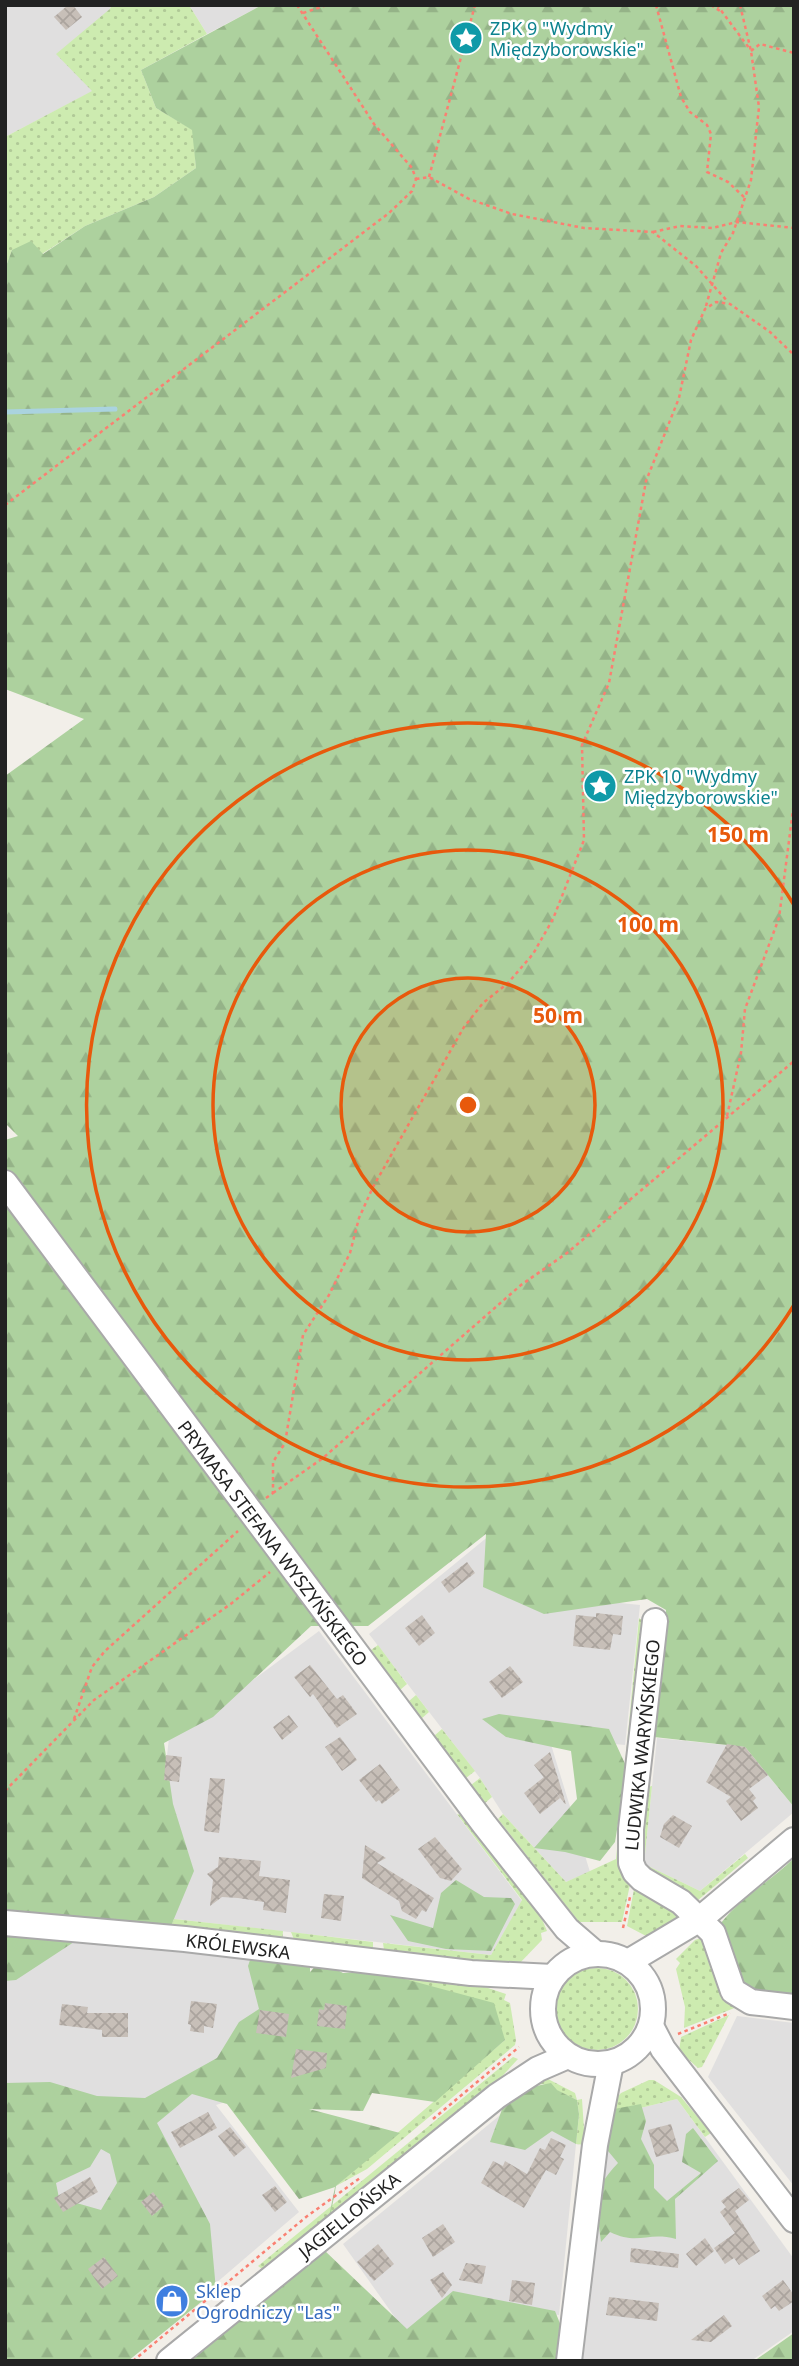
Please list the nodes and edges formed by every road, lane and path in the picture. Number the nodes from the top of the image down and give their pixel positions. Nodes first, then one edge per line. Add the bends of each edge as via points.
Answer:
1 (297, 5) edge
2 (327, 5) edge
3 (475, 5) edge
4 (656, 5) edge
5 (710, 5) edge
6 (717, 5) edge
7 (740, 5) edge
8 (723, 13) junction
9 (302, 14) junction
10 (751, 51) junction
11 (794, 53) edge
12 (429, 177) junction
13 (416, 179) junction
14 (745, 198) junction
15 (737, 222) junction
16 (794, 228) edge
17 (653, 232) junction
18 (713, 287) junction
19 (730, 304) junction
20 (705, 309) junction
21 (794, 355) edge
22 (5, 505) edge
23 (794, 802) edge
24 (794, 1061) edge
25 (727, 1116) junction
26 (5, 1183) edge
27 (273, 1493) junction
28 (249, 1510) junction
29 (286, 1559) junction
30 (654, 1621) dead end
31 (74, 1719) junction
32 (5, 1791) edge
33 (794, 1840) edge
34 (635, 1872) junction
35 (544, 1899) junction
36 (701, 1919) junction
37 (5, 1923) edge
38 (623, 1928) dead end
39 (596, 1954) junction
40 (628, 1962) junction
41 (558, 1972) junction
42 (471, 1973) junction
43 (648, 1986) junction
44 (794, 2007) edge
45 (735, 2011) dead end
46 (544, 2019) junction
47 (651, 2026) junction
48 (678, 2034) dead end
49 (519, 2047) dead end
50 (574, 2059) junction
51 (618, 2060) junction
52 (696, 2091) junction
53 (497, 2096) junction
54 (430, 2121) dead end
55 (595, 2145) junction
56 (366, 2174) dead end
57 (794, 2220) edge
58 (133, 2361) edge
59 (169, 2361) edge
60 (569, 2361) edge

1 - 9 path
2 - 9 path
3 - 12 path
4 - 14 path via 681,97 711,134 707,172 728,182
5 - 8 path
6 - 8 path
7 - 10 path
8 - 10 path
9 - 13 path
10 - 11 path via 760,44
10 - 14 path via 759,107
12 - 13 path
12 - 17 path via 469,199 512,214 584,228
13 - 22 path via 412,191 389,214
14 - 15 path
15 - 16 path
15 - 17 path
15 - 18 path via 721,253
17 - 18 path via 696,266
18 - 19 path
18 - 20 path
19 - 20 path via 716,302
19 - 21 path
20 - 27 path via 646,481 609,682 582,745 585,814 580,852 553,919 533,954 464,1027 373,1187 350,1253 303,1335 285,1443 273,1462
23 - 25 path via 779,918 746,1009
24 - 25 path
25 - 27 path via 567,1253 521,1285 323,1458
26 - 28 street, PRYMASA STEFANA WYSZYŃSKIEGO
27 - 28 path
28 - 29 street, PRYMASA STEFANA WYSZYŃSKIEGO
28 - 31 path via 235,1537 105,1651 92,1667
29 - 31 path
29 - 35 street, PRYMASA STEFANA WYSZYŃSKIEGO
30 - 34 street, LUDWIKA WARYŃSKIEGO via 631,1829
31 - 32 path
33 - 36 street
34 - 36 street, LUDWIKA WARYŃSKIEGO
34 - 38 path
35 - 39 street, PRYMASA STEFANA WYSZYŃSKIEGO via 567,1929
35 - 41 street, PRYMASA STEFANA WYSZYŃSKIEGO via 557,1933
36 - 40 street
36 - 43 street
36 - 44 street via 713,1933 733,1991 751,2002
37 - 42 street, KRÓLEWSKA
39 - 40 street
39 - 41 street via 584,1955
40 - 43 street
41 - 42 street, KRÓLEWSKA
41 - 46 street via 545,1993
42 - 46 street, KRÓLEWSKA via 515,1992
43 - 47 street via 654,2008
45 - 48 path
46 - 50 street via 559,2049
46 - 53 street, JAGIELLOŃSKA via 539,2045
47 - 51 street via 642,2044
47 - 52 street
49 - 54 path
50 - 51 street
50 - 53 street, JAGIELLOŃSKA via 538,2069
50 - 55 street via 589,2092
51 - 52 street via 659,2067
51 - 55 street
52 - 57 street
53 - 59 street, JAGIELLOŃSKA
55 - 60 street
56 - 58 path via 306,2217

